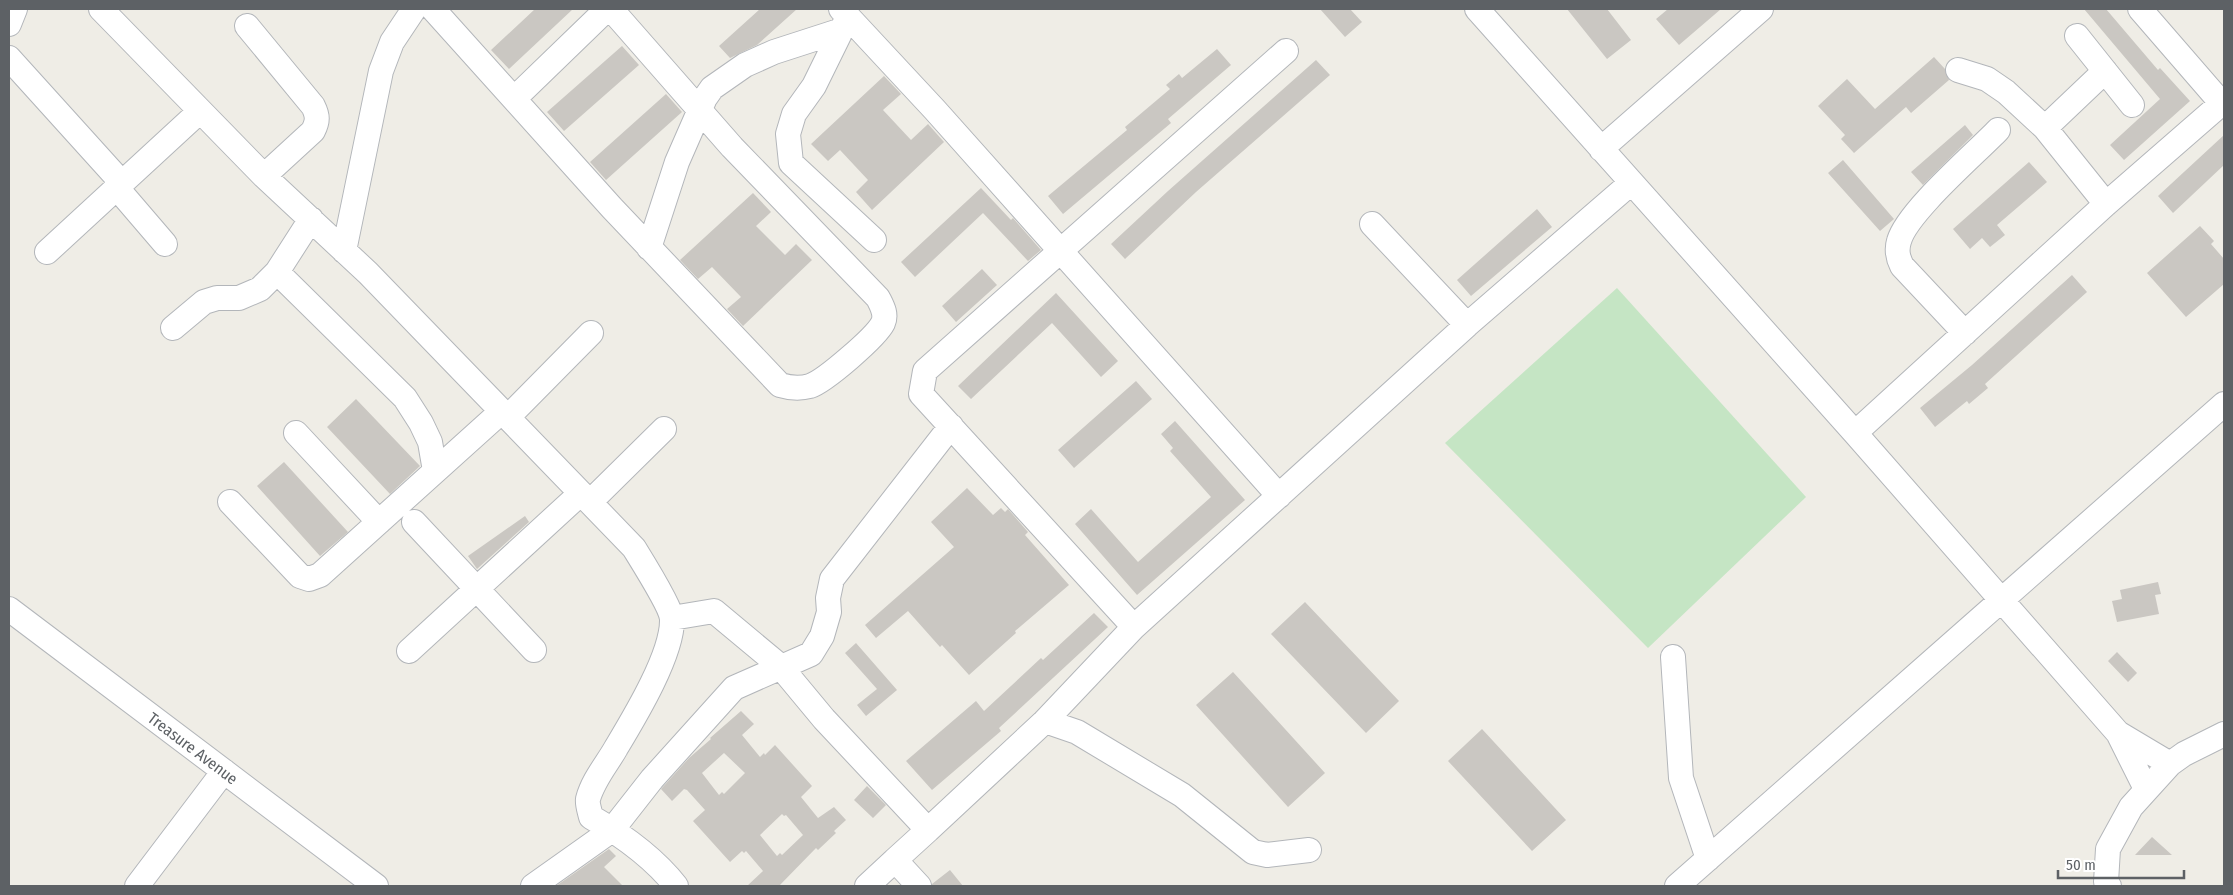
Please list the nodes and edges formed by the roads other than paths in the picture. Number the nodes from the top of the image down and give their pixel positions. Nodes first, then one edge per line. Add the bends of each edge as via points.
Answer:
1 (15, 9) edge
2 (101, 9) edge
3 (414, 9) edge
4 (433, 9) edge
5 (609, 9) edge
6 (1477, 9) edge
7 (1761, 9) edge
8 (2147, 11) edge
9 (844, 18) edge
10 (9, 24) edge
11 (247, 26) dead end
12 (2078, 36) dead end
13 (1286, 51) dead end
14 (9, 58) edge
15 (1958, 70) dead end
16 (2105, 71) junction
17 (514, 99) junction
18 (2132, 105) dead end
19 (2223, 105) edge
20 (700, 111) junction
21 (199, 112) junction
22 (2045, 128) junction
23 (1998, 130) dead end
24 (1601, 149) junction
25 (264, 176) junction
26 (1631, 183) junction
27 (120, 185) junction
28 (2106, 204) junction
29 (311, 219) junction
30 (1372, 224) dead end
31 (874, 240) dead end
32 (165, 244) dead end
33 (649, 248) junction
34 (344, 251) junction
35 (1060, 251) junction
36 (47, 252) dead end
37 (277, 272) junction
38 (1467, 326) junction
39 (173, 328) dead end
40 (591, 333) dead end
41 (1965, 333) junction
42 (2224, 404) edge
43 (505, 414) junction
44 (951, 426) junction
45 (664, 429) dead end
46 (296, 433) dead end
47 (1855, 433) junction
48 (435, 471) junction
49 (1279, 496) junction
50 (586, 498) junction
51 (230, 502) dead end
52 (379, 522) junction
53 (414, 522) dead end
54 (477, 589) junction
55 (2001, 600) junction
56 (12, 617) edge
57 (672, 618) junction
58 (1134, 627) junction
59 (534, 650) dead end
60 (409, 651) dead end
61 (1673, 657) dead end
62 (780, 666) junction
63 (1045, 721) junction
64 (2118, 733) junction
65 (2224, 734) edge
66 (2170, 764) junction
67 (224, 771) junction
68 (2146, 790) junction
69 (612, 830) junction
70 (928, 830) junction
71 (1310, 850) dead end
72 (1708, 859) junction
73 (895, 860) junction
74 (137, 886) edge
75 (376, 886) edge
76 (533, 886) edge
77 (676, 886) edge
78 (867, 886) edge
79 (919, 886) edge
80 (1677, 886) edge
81 (2108, 886) edge

1 - 10 street
2 - 21 street
3 - 34 street via 392,42 381,70
4 - 17 street
5 - 17 street
5 - 20 street
6 - 24 street
7 - 24 street
8 - 19 street
9 - 20 street via 745,65 712,88
9 - 31 street via 814,86 794,114 788,134 791,163
9 - 35 street via 935,110
11 - 25 street via 317,115 313,131
12 - 16 street
13 - 35 street
14 - 27 street
15 - 22 street via 1987,79
16 - 18 street
16 - 22 street
17 - 33 street
19 - 28 street
20 - 33 street via 677,162
20 - 33 street via 878,298 885,312 883,322 822,380 793,389 780,385
21 - 25 street
21 - 27 street
22 - 28 street
23 - 41 street via 1916,212 1899,239 1898,258 1902,266
24 - 26 street
25 - 29 street
26 - 38 street
26 - 47 street
27 - 32 street
27 - 36 street
28 - 41 street
29 - 34 street
29 - 37 street
30 - 38 street
34 - 43 street
35 - 44 street via 926,372 921,394
35 - 49 street
37 - 39 street via 260,289 239,298 204,302
37 - 48 street via 405,398 430,442
38 - 49 street
40 - 43 street
41 - 47 street
42 - 55 street
43 - 48 street
43 - 50 street
44 - 58 street
44 - 62 street via 832,579 829,612 822,636 811,654
45 - 50 street
46 - 52 street
47 - 55 street
48 - 52 street
49 - 58 street
50 - 54 street
50 - 57 street via 634,548
51 - 52 street via 300,576 310,579 320,575
53 - 54 street
54 - 59 street
54 - 60 street
55 - 64 street
55 - 72 street
56 - 67 street, Treasure Avenue
57 - 62 street via 714,611
57 - 69 street via 668,644 654,676 593,786 588,801 591,817
58 - 63 street
61 - 72 street via 1681,778
62 - 69 street via 734,688 652,778
62 - 70 street via 824,719
63 - 70 street
63 - 71 street via 1077,732 1182,796 1253,852 1267,855
64 - 66 street
64 - 68 street
65 - 66 street
66 - 68 street
67 - 74 street
67 - 75 street, Treasure Avenue
68 - 81 street via 2131,807 2108,849
69 - 76 street
69 - 77 street via 665,871
70 - 73 street
72 - 80 street
73 - 78 street
73 - 79 street

